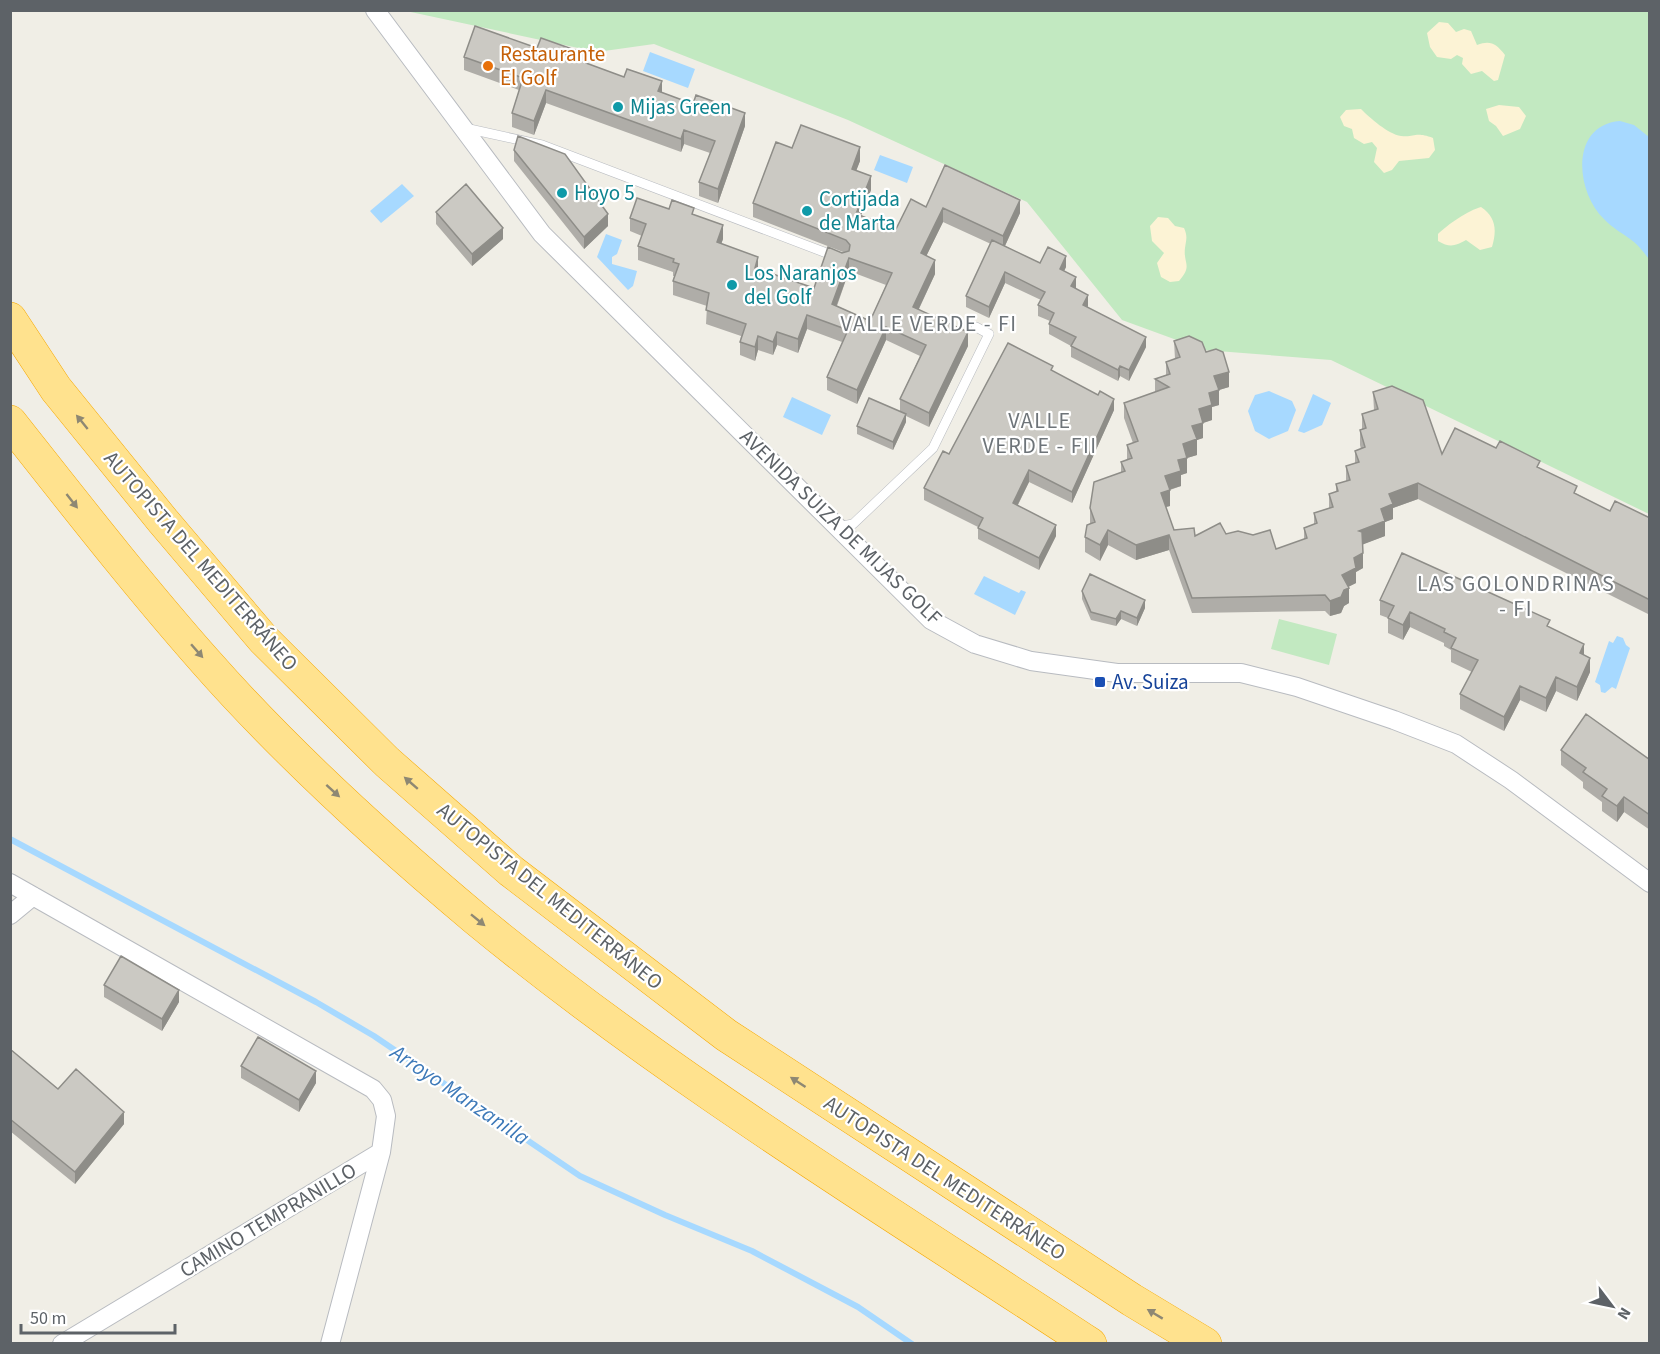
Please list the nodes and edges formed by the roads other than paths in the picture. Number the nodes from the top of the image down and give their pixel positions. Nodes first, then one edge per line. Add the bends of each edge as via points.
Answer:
1 (375, 10) edge
2 (463, 128) junction
3 (844, 260) edge
4 (10, 320) edge
5 (975, 327) dead end
6 (10, 422) edge
7 (837, 528) junction
8 (1650, 883) edge
9 (10, 884) edge
10 (33, 896) junction
11 (10, 915) edge
12 (381, 1152) junction
13 (62, 1344) edge
14 (330, 1344) edge
15 (1090, 1344) edge
16 (1205, 1344) edge

1 - 2 street, AVENIDA SUIZA DE MIJAS GOLF
2 - 3 lane via 542,145
2 - 7 street, AVENIDA SUIZA DE MIJAS GOLF via 542,234
16 -> 4 highway, AUTOPISTA DEL MEDITERRÁNEO via 726,1035 511,871 387,762 264,640 56,389
5 - 7 lane via 989,334 933,448 853,524
6 -> 15 highway via 108,548 208,664 326,785 476,919 685,1079
7 - 8 street, AVENIDA SUIZA DE MIJAS GOLF via 931,620 975,644 1031,662 1068,668 1117,673 1241,674 1297,687 1394,720 1456,744
9 - 10 street
10 - 11 street
10 - 12 street via 373,1089 382,1100 386,1116
12 - 13 street, CAMINO TEMPRANILLO
12 - 14 street

